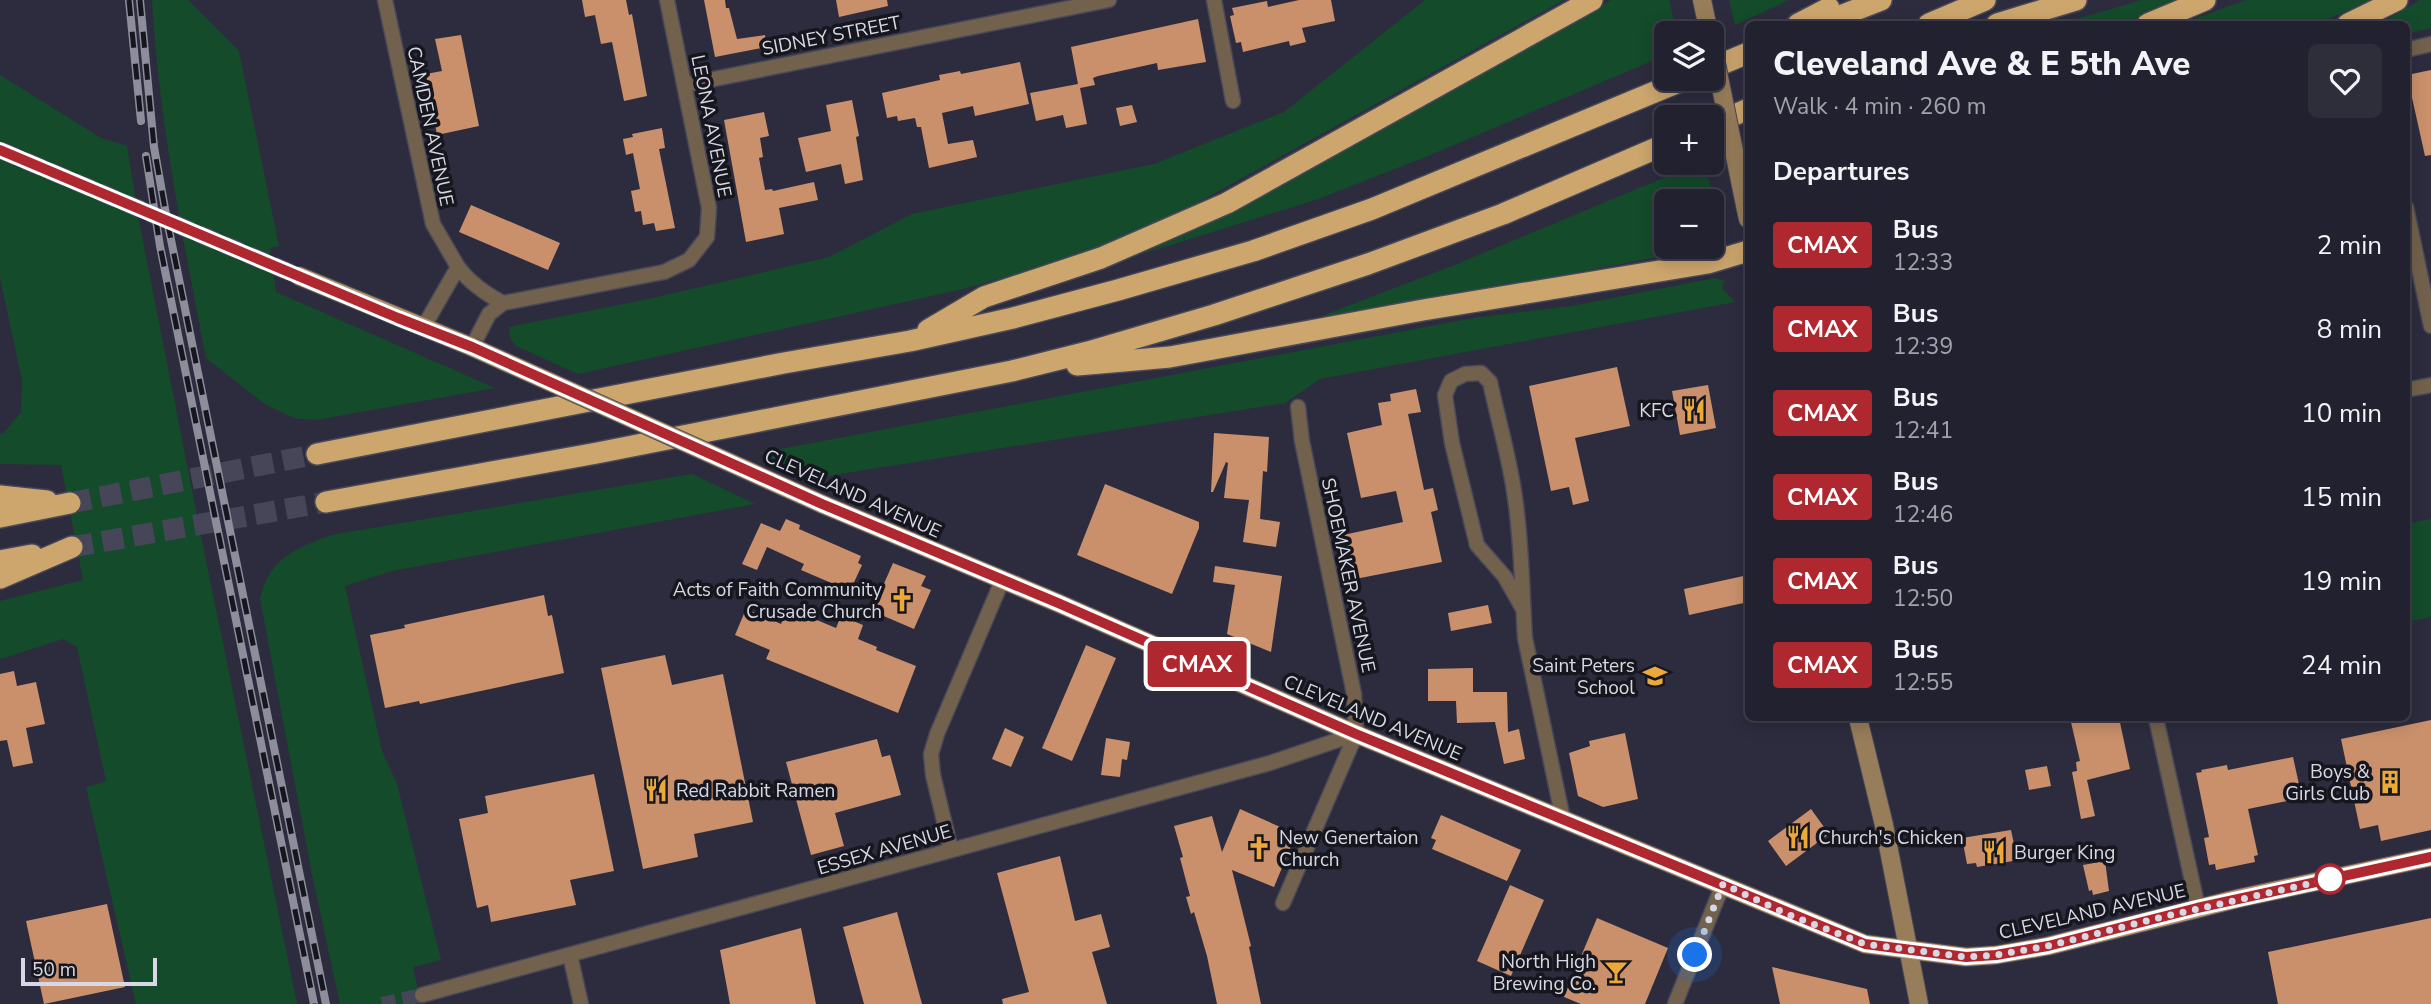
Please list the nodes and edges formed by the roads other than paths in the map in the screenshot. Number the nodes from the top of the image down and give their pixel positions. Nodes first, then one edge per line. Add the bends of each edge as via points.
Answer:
1 (385, 0) edge
2 (667, 0) edge
3 (1109, 0) edge
4 (1214, 0) edge
5 (1592, 0) edge
6 (1702, 0) edge
7 (1843, 0) edge
8 (1881, 0) edge
9 (1985, 0) edge
10 (2076, 0) edge
11 (2205, 0) edge
12 (2397, 0) edge
13 (1706, 21) edge
14 (1804, 21) edge
15 (1828, 21) edge
16 (1936, 21) edge
17 (2007, 21) edge
18 (2155, 21) edge
19 (2354, 21) edge
20 (2431, 44) edge
21 (2410, 49) edge
22 (1743, 54) edge
23 (1724, 63) edge
24 (684, 85) junction
25 (1657, 91) edge
26 (1722, 91) edge
27 (1233, 102) dead end
28 (1745, 110) edge
29 (1724, 119) edge
30 (1654, 149) edge
31 (1745, 202) edge
32 (2410, 226) edge
33 (1745, 252) edge
34 (458, 267) junction
35 (299, 276) tunnel mouth
36 (503, 303) junction
37 (2431, 326) edge
38 (423, 328) junction
39 (910, 341) junction
40 (472, 347) junction
41 (1012, 371) junction
42 (2431, 385) edge
43 (2410, 389) edge
44 (1298, 407) dead end
45 (317, 454) tunnel mouth
46 (0, 496) edge
47 (326, 502) tunnel mouth
48 (0, 517) edge
49 (0, 561) edge
50 (0, 578) edge
51 (1002, 580) junction
52 (1523, 609) junction
53 (1859, 721) edge
54 (2157, 721) edge
55 (1356, 734) junction
56 (1563, 819) junction
57 (951, 850) junction
58 (2431, 857) edge
59 (1723, 884) junction
60 (1283, 903) dead end
61 (2197, 908) junction
62 (1908, 951) junction
63 (570, 955) junction
64 (422, 995) tunnel mouth
65 (581, 1004) edge
66 (1675, 1004) edge
67 (1919, 1004) edge

1 - 34 street, CAMDEN AVENUE via 433,224
2 - 24 street, LEONA AVENUE
3 - 24 street, SIDNEY STREET
4 - 27 street
5 - 39 highway via 1227,203 1101,258 984,297
6 - 13 main road
7 - 14 highway
8 - 15 highway
9 - 16 highway
10 - 17 highway
11 - 18 highway
12 - 19 highway
20 - 21 street
22 - 23 highway
24 - 36 street, LEONA AVENUE via 709,208 707,237 689,260 664,272
25 - 39 highway via 1372,209 1253,251 1013,318
26 - 31 main road, bridge
28 - 29 highway
30 - 41 highway via 1503,214 1368,264 1214,316
32 - 37 street
33 - 41 highway via 1708,263 1171,356
34 - 36 street, CAMDEN AVENUE via 484,293
34 - 38 street
35 - 38 main road, CLEVELAND AVENUE
36 - 40 street via 489,314
38 - 40 main road, CLEVELAND AVENUE
39 - 45 highway
40 - 51 main road, CLEVELAND AVENUE, bridge
41 - 47 highway
42 - 43 street
44 - 55 street, SHOEMAKER AVENUE via 1354,694
46 - 48 highway via 70,503
49 - 50 highway via 72,547
51 - 55 main road, CLEVELAND AVENUE
51 - 57 street via 931,754
52 - 52 street via 1515,498 1490,382 1481,373 1465,374 1451,381 1445,394 1470,521 1476,545 1505,577
52 - 56 street
53 - 62 main road
54 - 61 street
55 - 56 main road, CLEVELAND AVENUE
55 - 57 street, ESSEX AVENUE via 1270,763
55 - 60 street, SHOEMAKER AVENUE
56 - 59 main road, CLEVELAND AVENUE
57 - 63 street, ESSEX AVENUE
58 - 61 main road, CLEVELAND AVENUE
59 - 62 main road, CLEVELAND AVENUE via 1865,944
59 - 66 street
61 - 62 main road, CLEVELAND AVENUE via 1996,955
62 - 67 main road
63 - 64 street, ESSEX AVENUE
63 - 65 street

